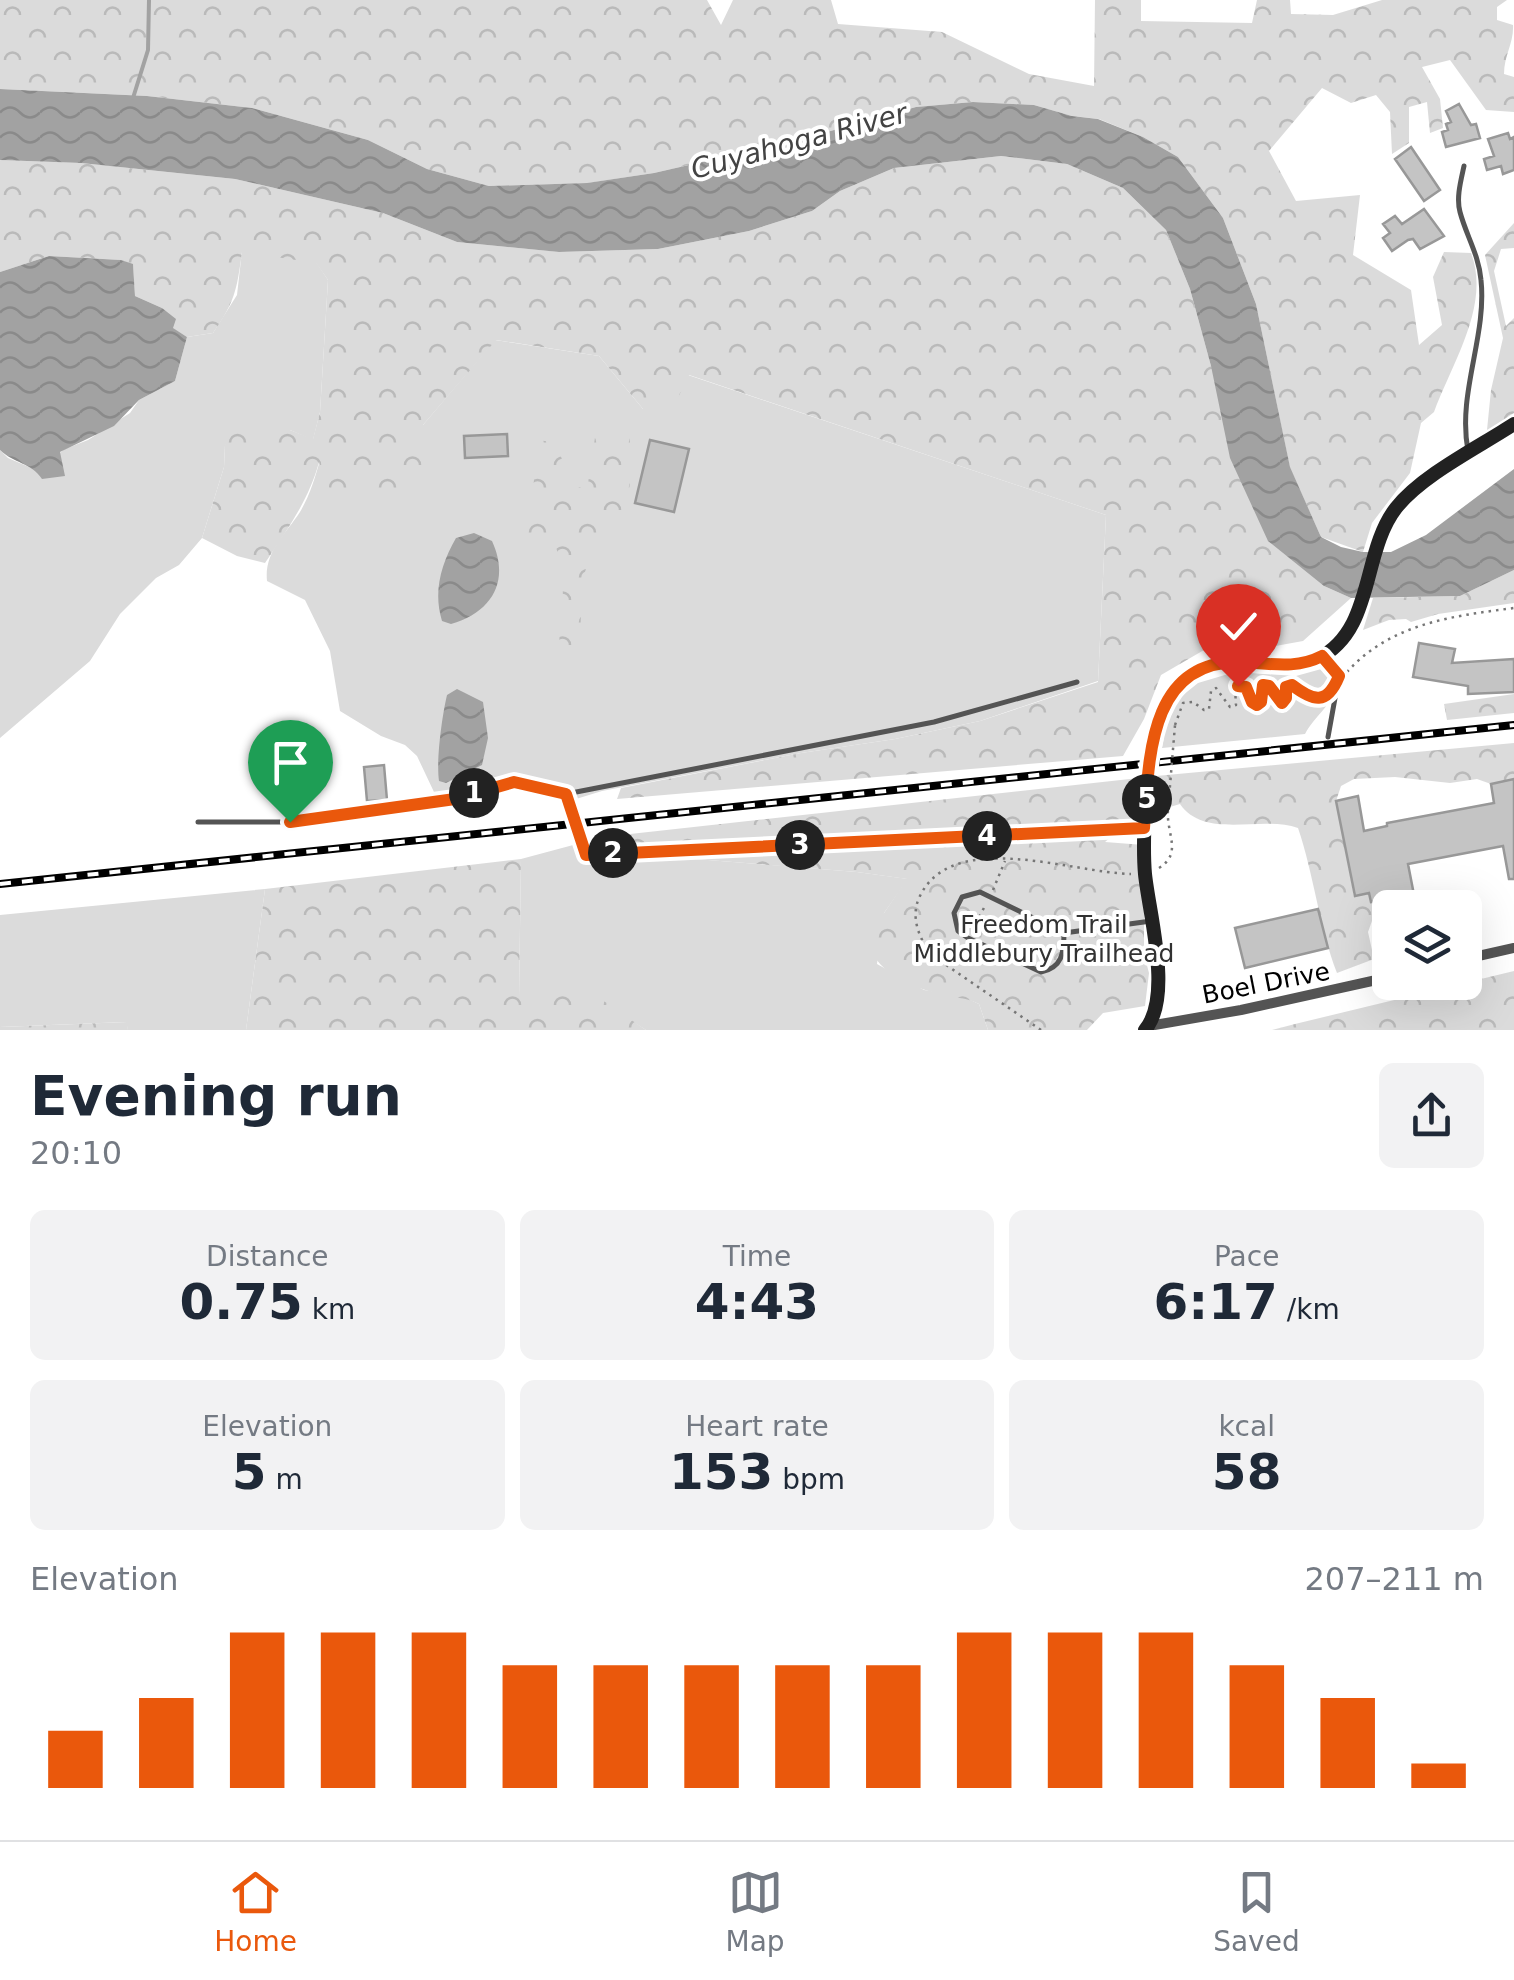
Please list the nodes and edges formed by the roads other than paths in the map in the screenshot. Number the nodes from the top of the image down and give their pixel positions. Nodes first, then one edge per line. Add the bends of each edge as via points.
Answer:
1 (1464, 166) dead end
2 (1514, 424) edge
3 (1468, 454) junction
4 (1322, 656) junction
5 (1076, 682) dead end
6 (1328, 737) dead end
7 (566, 794) junction
8 (198, 822) dead end
9 (1144, 828) junction
10 (1151, 921) junction
11 (1064, 933) junction
12 (1514, 948) edge
13 (1482, 956) edge
14 (1372, 981) edge
15 (1147, 1028) edge

1 - 3 lane via 1459,210 1482,283 1464,414
2 - 3 street
3 - 4 street via 1406,497 1386,525 1350,628
4 - 6 lane via 1339,681
4 - 9 street, bridge via 1298,664 1237,662 1202,670 1174,691 1156,724
5 - 7 lane via 934,722
7 - 8 lane via 514,782 455,799 290,822
7 - 9 lane via 586,855
9 - 10 street
10 - 11 lane
10 - 15 street via 1157,986
11 - 11 lane via 1062,959 1040,972 958,931 954,914 962,897 980,892
12 - 13 street
14 - 15 street, Boel Drive

